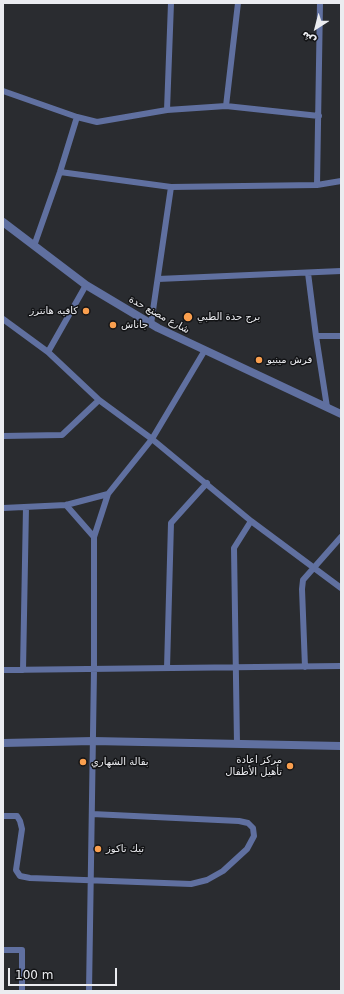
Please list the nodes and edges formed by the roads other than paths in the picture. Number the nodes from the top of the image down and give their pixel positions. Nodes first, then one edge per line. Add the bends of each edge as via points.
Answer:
1 (171, 3) edge
2 (238, 3) edge
3 (320, 3) edge
4 (3, 91) edge
5 (226, 106) junction
6 (167, 110) junction
7 (319, 116) junction
8 (77, 117) junction
9 (60, 172) junction
10 (341, 181) edge
11 (317, 185) junction
12 (171, 187) junction
13 (3, 222) edge
14 (34, 246) junction
15 (341, 271) edge
16 (308, 272) junction
17 (158, 279) junction
18 (86, 284) junction
19 (3, 319) edge
20 (151, 324) junction
21 (316, 336) junction
22 (341, 336) edge
23 (205, 350) junction
24 (48, 352) junction
25 (99, 400) junction
26 (327, 407) junction
27 (341, 414) edge
28 (3, 436) edge
29 (152, 439) junction
30 (207, 483) junction
31 (108, 494) junction
32 (66, 505) junction
33 (26, 507) junction
34 (3, 508) edge
35 (251, 521) junction
36 (94, 537) junction
37 (341, 537) edge
38 (314, 567) junction
39 (341, 588) edge
40 (341, 666) edge
41 (305, 667) junction
42 (167, 668) junction
43 (237, 668) junction
44 (3, 670) edge
45 (23, 670) junction
46 (94, 670) junction
47 (93, 741) junction
48 (3, 743) edge
49 (237, 744) junction
50 (341, 746) edge
51 (92, 814) junction
52 (3, 816) edge
53 (92, 881) junction
54 (3, 950) edge
55 (22, 991) edge
56 (89, 991) edge

1 - 6 street
2 - 5 street
3 - 7 street
4 - 8 street
5 - 6 street
5 - 7 street
6 - 8 street via 97,122
7 - 11 street
8 - 9 street
9 - 12 street
9 - 14 street
10 - 11 street
11 - 12 street
12 - 17 street
13 - 14 street, شارع مصنع حدة
14 - 18 street, شارع مصنع حدة
15 - 16 street
16 - 17 street
16 - 21 street
17 - 20 street
18 - 20 street, شارع مصنع حدة
18 - 24 street
19 - 24 street
20 - 23 street, شارع مصنع حدة
21 - 22 street
21 - 26 street
23 - 26 street, شارع مصنع حدة
23 - 29 street
24 - 25 street
25 - 28 street via 62,435
25 - 29 street
26 - 27 street, شارع مصنع حدة
29 - 30 street
29 - 31 street
30 - 35 street
30 - 42 street via 172,523
31 - 32 street
31 - 36 street
32 - 33 street
32 - 36 street
33 - 34 street
33 - 45 street
35 - 38 street
35 - 43 street via 234,548
36 - 46 street
37 - 38 street
38 - 39 street
38 - 41 street via 303,580 302,589
40 - 41 street
41 - 43 street
42 - 43 street
42 - 46 street
43 - 49 street
44 - 45 street
45 - 46 street
46 - 47 street
47 - 48 street
47 - 49 street
47 - 51 street
49 - 50 street
51 - 53 street
51 - 53 street via 239,821 253,828 254,836 247,849 228,867 207,880 190,884
52 - 53 street via 17,816 22,829 16,870 20,876
53 - 56 street
54 - 55 street via 22,950

